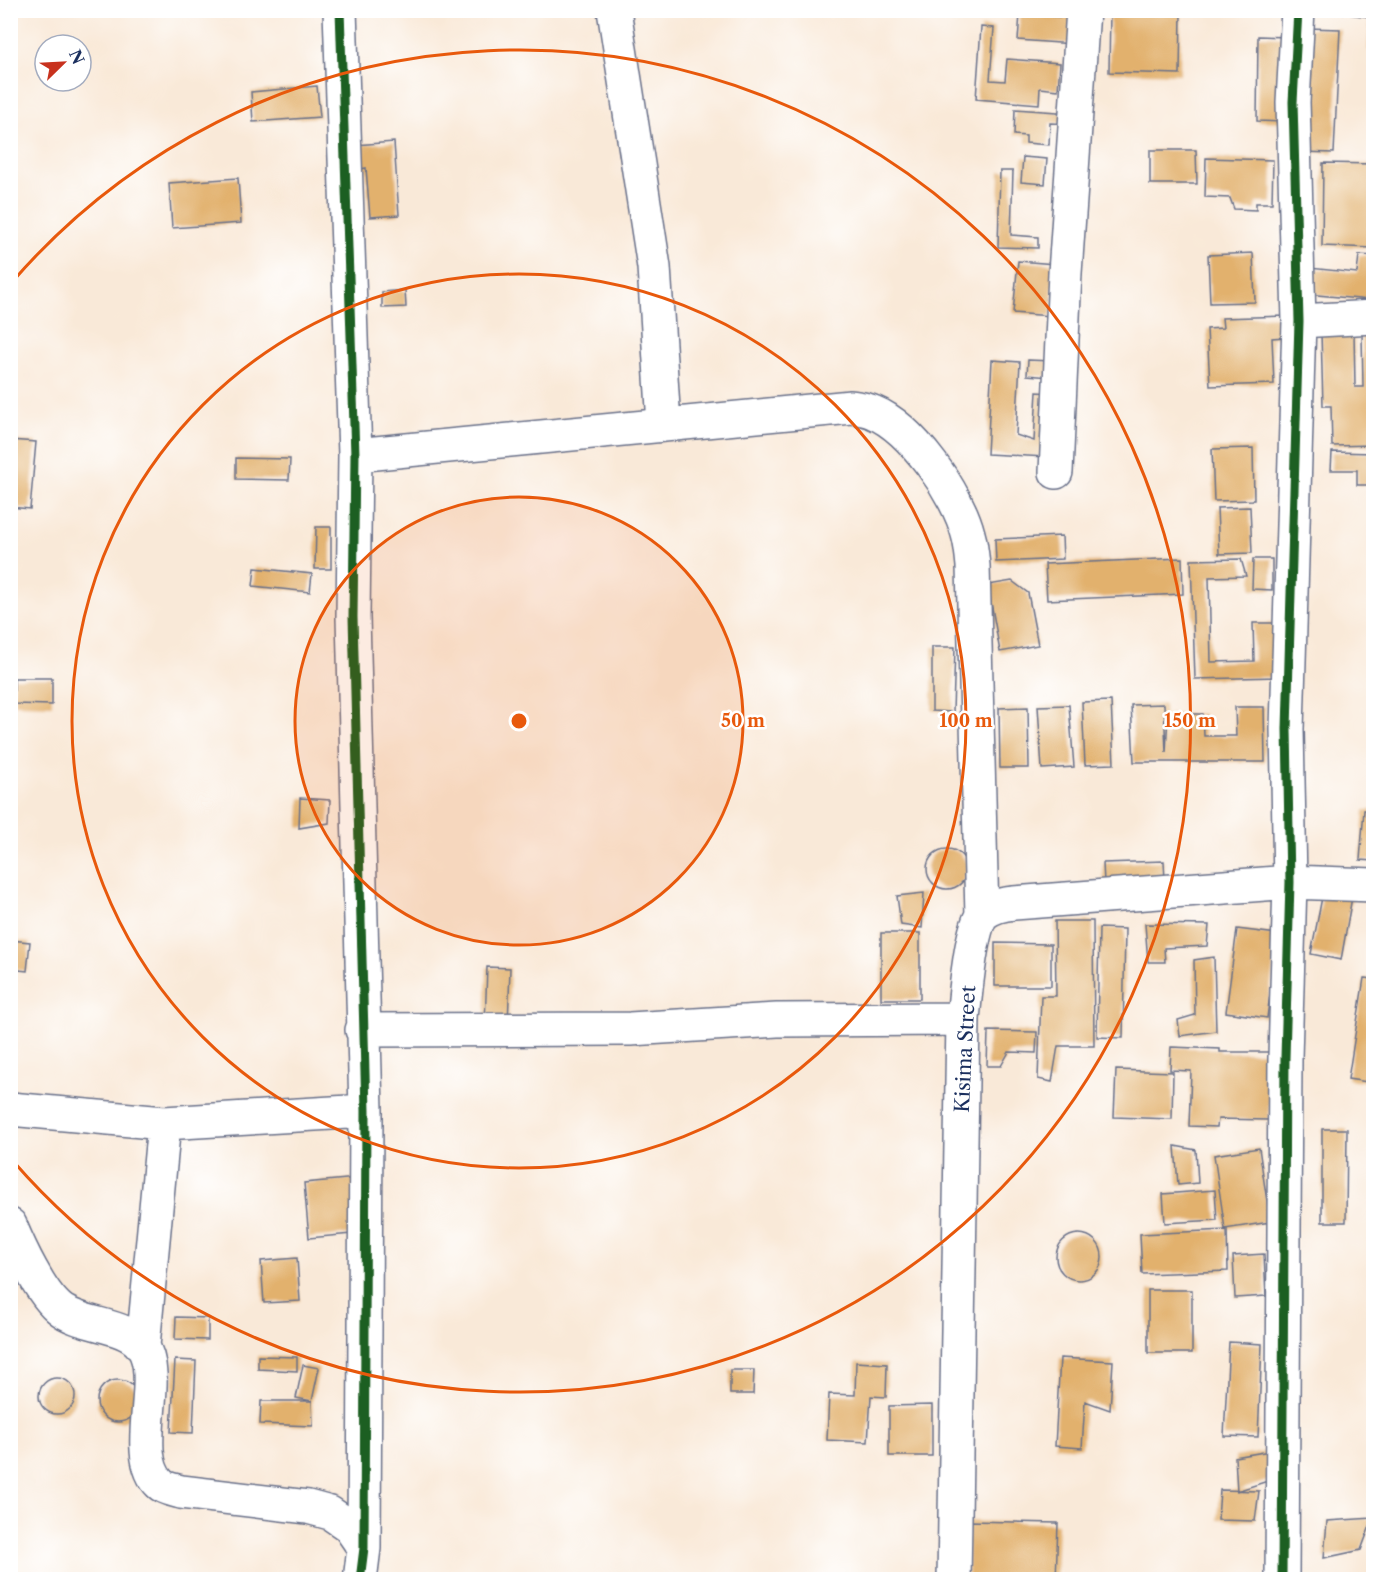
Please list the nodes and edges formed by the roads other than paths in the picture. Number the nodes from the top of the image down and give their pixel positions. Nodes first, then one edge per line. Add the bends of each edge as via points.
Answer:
1 (340, 10) edge
2 (614, 10) edge
3 (1083, 10) edge
4 (1298, 10) edge
5 (1374, 317) edge
6 (1299, 321) junction
7 (664, 424) junction
8 (355, 455) junction
9 (1056, 472) dead end
10 (1290, 882) junction
11 (1374, 885) edge
12 (982, 915) junction
13 (963, 1019) junction
14 (362, 1030) junction
15 (10, 1109) edge
16 (366, 1111) junction
17 (164, 1123) junction
18 (10, 1225) edge
19 (143, 1346) junction
20 (364, 1548) junction
21 (360, 1580) edge
22 (954, 1580) edge
23 (1282, 1580) edge

1 - 8 street
2 - 7 street via 654,267
3 - 9 street
4 - 6 street via 1293,102
5 - 6 street
6 - 10 street via 1287,729
7 - 8 street
7 - 12 street via 851,407 873,411 895,424 917,446 948,491 968,532 973,566
8 - 14 street via 353,617
10 - 11 street
10 - 12 street via 1014,903 998,905
10 - 23 street
12 - 13 street, Kisima Street via 973,939
13 - 14 street via 777,1020 630,1029
13 - 22 street, Kisima Street
14 - 16 street
15 - 17 street
16 - 17 street
16 - 20 street
17 - 19 street
18 - 19 street via 45,1291 59,1308 131,1336
19 - 20 street via 149,1365 147,1451 151,1473 161,1486 330,1513 349,1526
20 - 21 street

